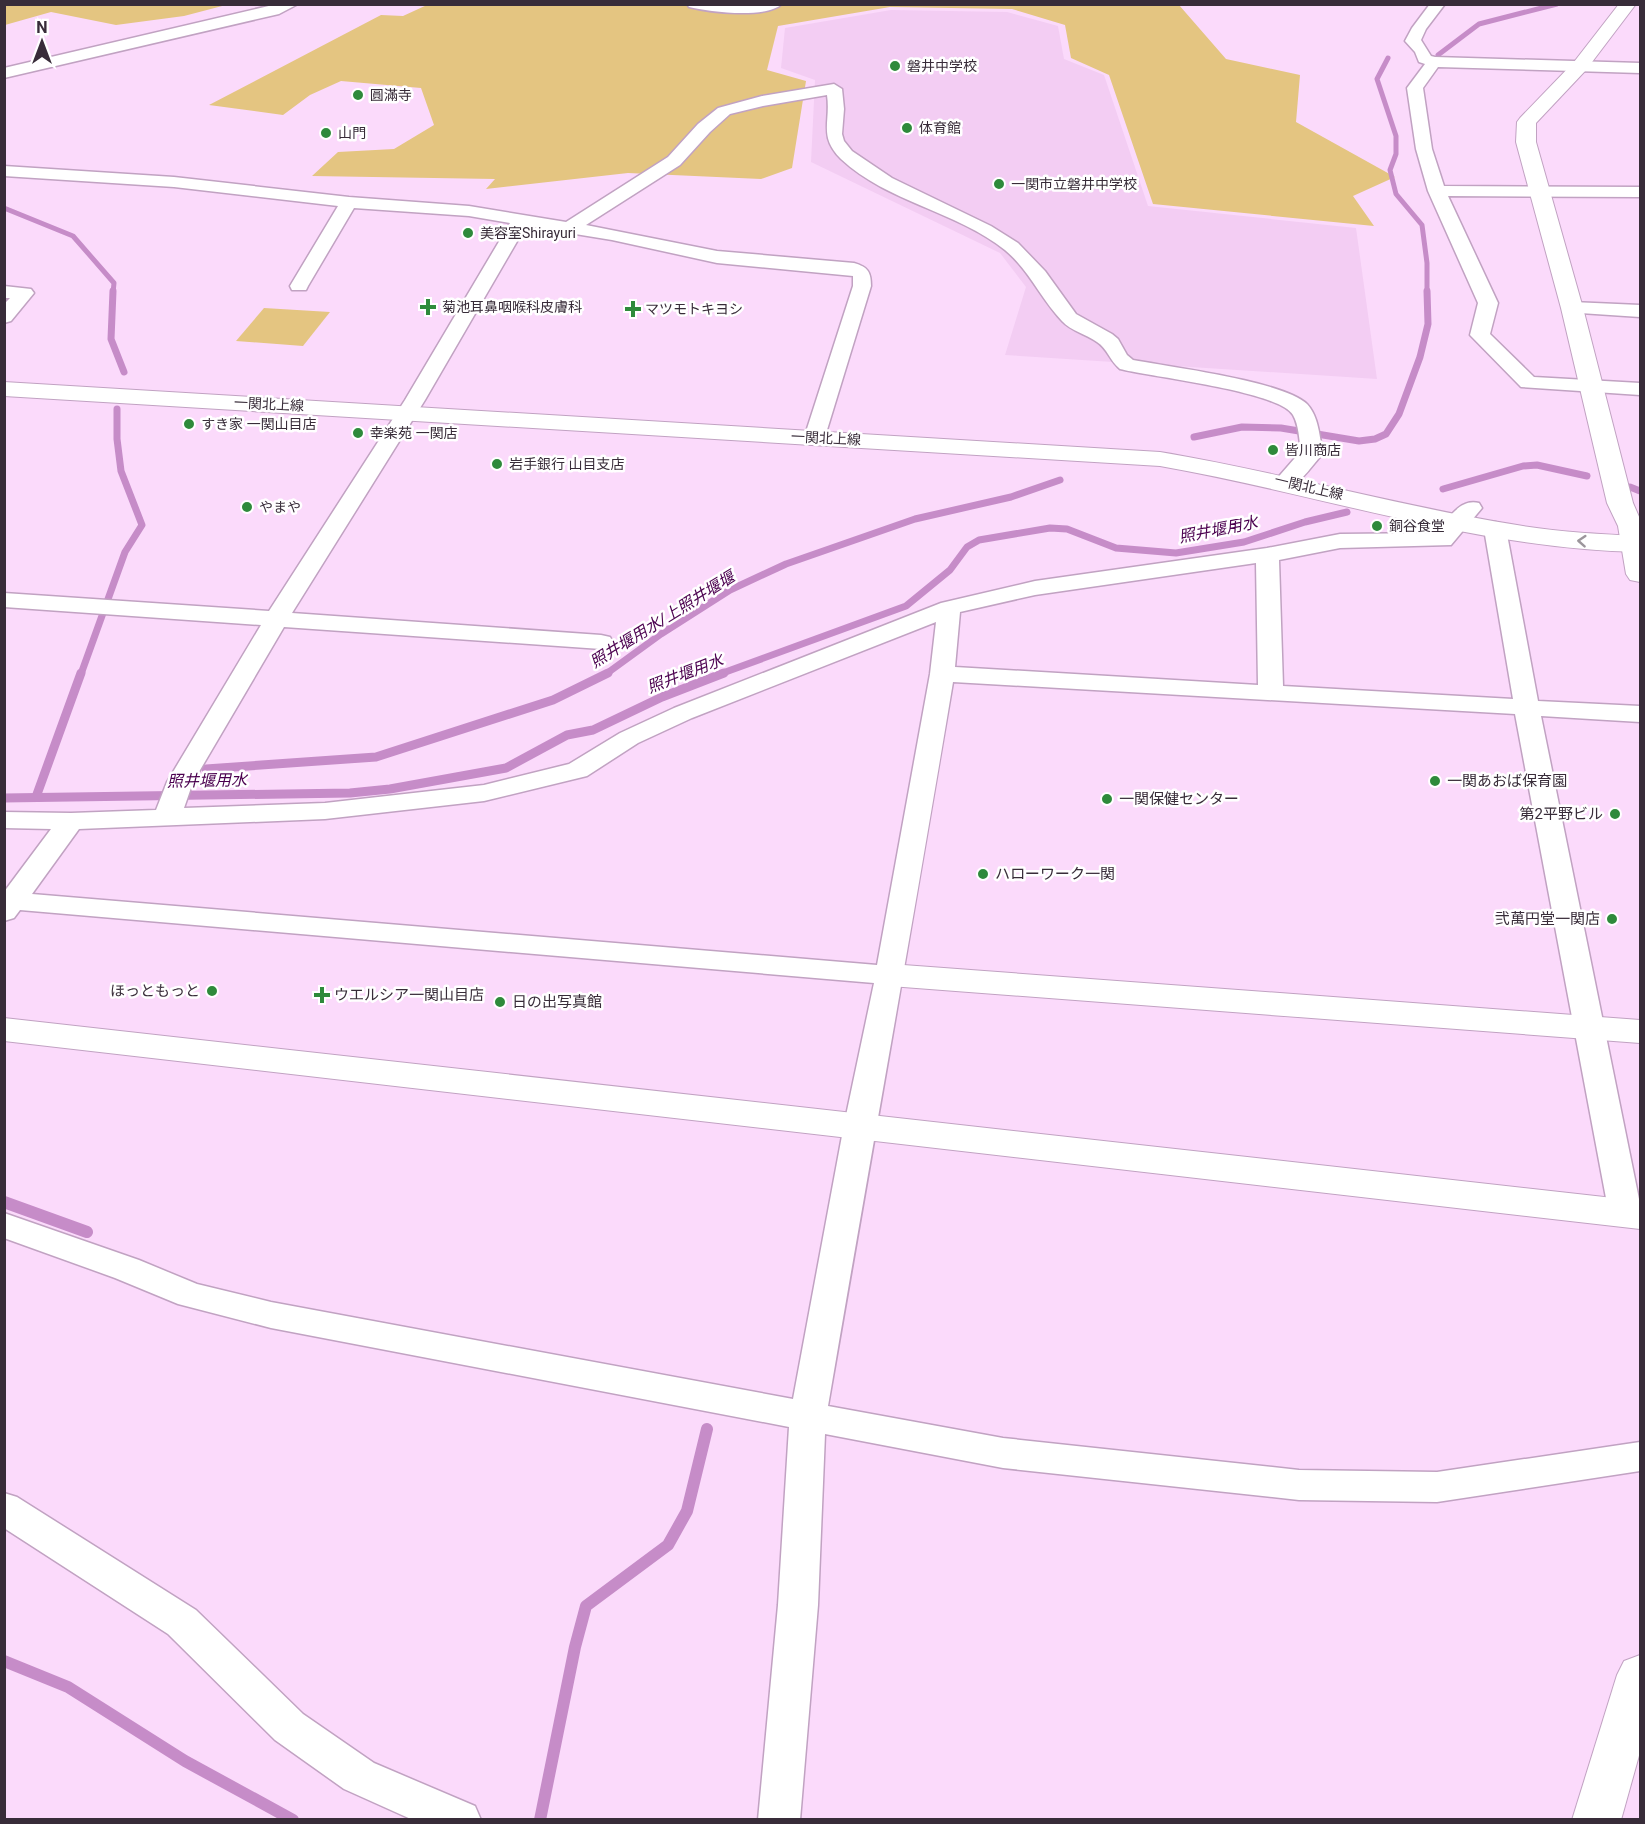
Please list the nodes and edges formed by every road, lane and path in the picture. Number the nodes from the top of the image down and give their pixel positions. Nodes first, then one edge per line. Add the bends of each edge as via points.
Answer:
1 (291, 4) edge
2 (694, 4) edge
3 (775, 4) edge
4 (1438, 4) edge
5 (1628, 4) edge
6 (1434, 62) junction
7 (1580, 66) junction
8 (1641, 68) edge
9 (4, 73) edge
10 (4, 171) edge
11 (1437, 191) junction
12 (1541, 192) junction
13 (1641, 192) edge
14 (350, 202) junction
15 (520, 220) junction
16 (569, 228) junction
17 (299, 286) dead end
18 (4, 292) edge
19 (1572, 308) junction
20 (1641, 311) edge
21 (4, 317) edge
22 (4, 376) edge
23 (1591, 386) junction
24 (4, 388) edge
25 (1641, 389) edge
26 (410, 406) junction
27 (816, 431) junction
28 (1292, 475) junction
29 (1465, 516) junction
30 (1494, 529) junction
31 (1637, 535) edge
32 (1267, 555) junction
33 (1641, 574) edge
34 (4, 600) edge
35 (949, 608) junction
36 (276, 620) junction
37 (601, 642) dead end
38 (942, 674) junction
39 (1270, 692) junction
40 (1527, 709) junction
41 (1641, 714) edge
42 (167, 817) junction
43 (4, 820) edge
44 (71, 821) junction
45 (8, 907) edge
46 (890, 975) junction
47 (1588, 1027) junction
48 (4, 1029) edge
49 (1641, 1032) edge
50 (860, 1125) junction
51 (1634, 1214) edge
52 (4, 1225) edge
53 (808, 1417) junction
54 (1641, 1457) edge
55 (4, 1508) edge
56 (1641, 1675) edge
57 (460, 1820) edge
58 (780, 1820) edge
59 (1596, 1820) edge

1 - 9 street
2 - 3 street via 736,9
4 - 6 street via 1413,41 1424,59
5 - 7 street
6 - 7 street
6 - 11 street via 1415,88 1424,149
7 - 8 street
7 - 12 street via 1527,122 1526,142
10 - 14 street via 174,182
11 - 12 street
11 - 23 street via 1488,303 1480,335 1528,383
12 - 13 street
12 - 19 street
14 - 15 street
14 - 17 street
15 - 16 street
15 - 26 street
16 - 27 street via 717,257 860,271 862,286
16 - 28 street via 674,161 724,111 834,89 836,111 832,126 844,153 880,178 1002,239 1022,255 1069,318 1110,340 1118,358 1127,365 1261,391 1300,409 1312,452
18 - 21 street via 24,293
19 - 20 street
19 - 23 street
22 - 26 street, 一関北上線
23 - 25 street
23 - 31 street via 1620,503
24 - 26 street, 一関北上線
26 - 27 street, 一関北上線
26 - 36 street
27 - 28 street, 一関北上線 via 1160,459
28 - 29 street, 一関北上線
29 - 30 street, 一関北上線
29 - 31 street, 一関北上線 via 1564,522
29 - 32 street via 1443,540 1340,541
31 -> 30 street, 一関北上線 via 1574,540
30 - 40 street
31 - 33 street
32 - 35 street via 1035,588
32 - 39 street
34 - 36 street
35 - 38 street
35 - 42 street via 683,713 629,738 578,770 484,793 408,803 325,811
36 - 37 street
36 - 42 street via 180,782
38 - 39 street
38 - 46 street
39 - 40 street
40 - 41 street
40 - 47 street
42 - 44 street
43 - 44 street
44 - 45 street
45 - 46 street
46 - 47 street
46 - 50 street
47 - 49 street
47 - 51 street
48 - 50 street
50 - 51 street
50 - 53 street
52 - 53 street via 190,1295 271,1315
53 - 54 street via 1003,1453 1299,1485 1437,1486
53 - 58 street via 798,1605
55 - 57 street via 182,1622 289,1727 359,1776
56 - 59 street

